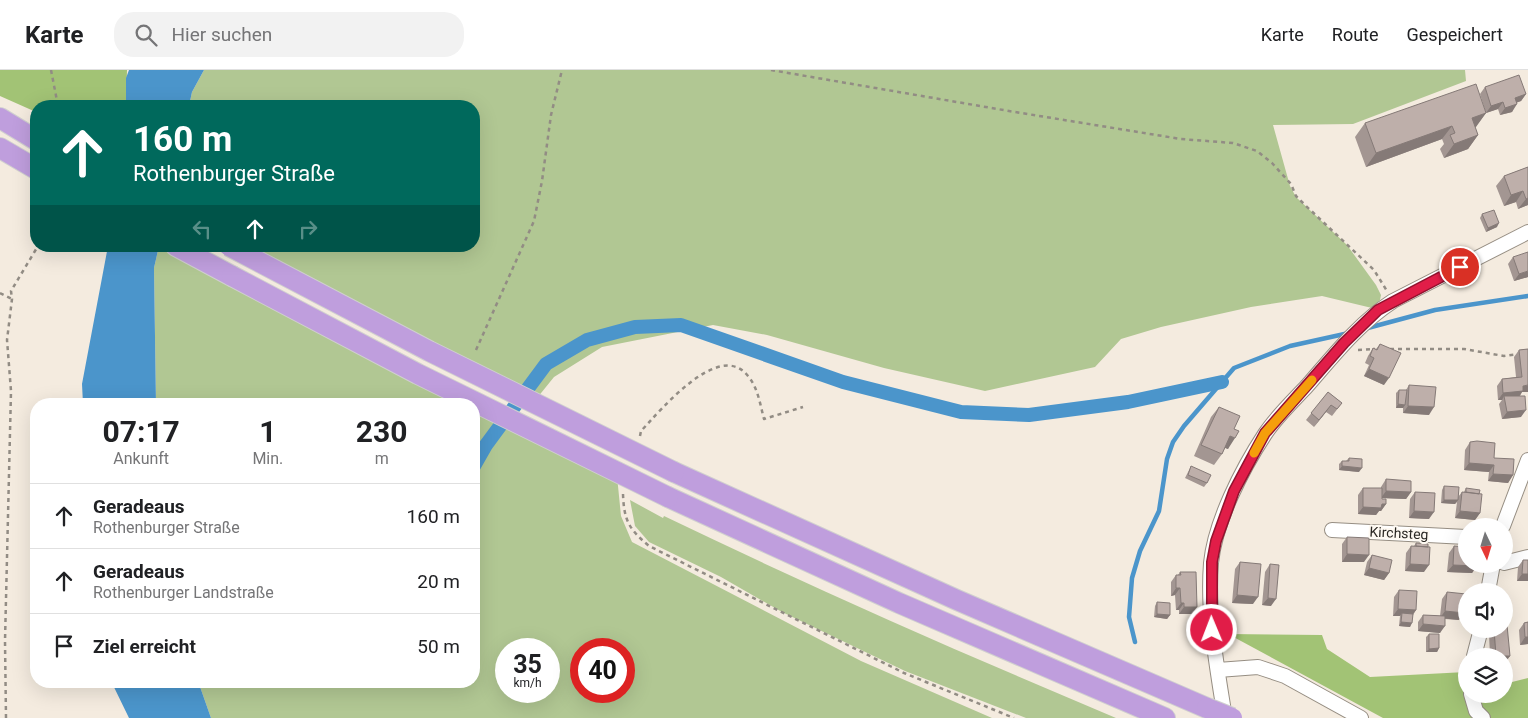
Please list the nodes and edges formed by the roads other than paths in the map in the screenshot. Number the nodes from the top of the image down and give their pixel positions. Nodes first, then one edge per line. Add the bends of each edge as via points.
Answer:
1 (0, 118) edge
2 (30, 136) edge
3 (0, 148) edge
4 (30, 165) edge
5 (1528, 232) edge
6 (187, 252) edge
7 (240, 252) edge
8 (467, 398) edge
9 (480, 405) edge
10 (1528, 460) edge
11 (1506, 518) edge
12 (1332, 530) dead end
13 (1458, 537) edge
14 (1528, 557) edge
15 (1513, 560) edge
16 (1218, 670) junction
17 (1474, 703) edge
18 (1166, 718) edge
19 (1225, 718) edge
20 (1232, 718) edge
21 (1361, 718) edge
22 (1483, 718) edge

1 - 2 highway
3 - 4 highway
5 - 16 street via 1393,301 1369,319 1265,433 1234,491 1216,541 1212,562 1212,630
6 - 8 highway, bridge
7 - 20 highway, bridge via 429,351 674,472 966,604
9 - 18 highway, bridge via 668,497 915,610
10 - 11 street
12 - 13 street, Kirchsteg
14 - 15 street
16 - 19 street
16 - 21 street via 1258,668 1285,676
17 - 22 street

